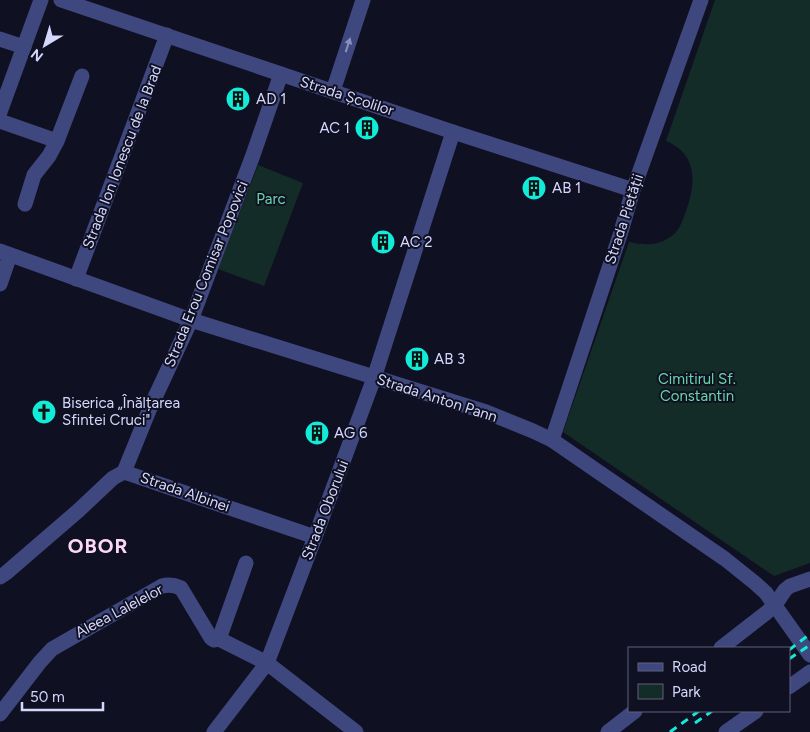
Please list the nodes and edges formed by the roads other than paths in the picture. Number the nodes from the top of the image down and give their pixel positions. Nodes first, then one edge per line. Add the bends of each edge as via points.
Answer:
1 (41, 0) edge
2 (62, 0) edge
3 (363, 0) edge
4 (701, 0) edge
5 (167, 35) junction
6 (0, 39) edge
7 (24, 47) junction
8 (281, 74) junction
9 (82, 76) dead end
10 (333, 91) junction
11 (0, 112) edge
12 (0, 120) edge
13 (453, 132) junction
14 (57, 141) junction
15 (634, 190) junction
16 (25, 204) dead end
17 (5, 253) edge
18 (76, 279) junction
19 (0, 284) edge
20 (191, 320) junction
21 (374, 378) junction
22 (552, 440) junction
23 (124, 472) junction
24 (315, 537) junction
25 (246, 563) dead end
26 (0, 577) edge
27 (810, 579) edge
28 (775, 604) junction
29 (219, 639) junction
30 (721, 647) edge
31 (810, 655) edge
32 (267, 663) junction
33 (810, 672) edge
34 (790, 687) edge
35 (634, 712) edge
36 (755, 712) edge
37 (0, 714) edge
38 (214, 732) edge
39 (356, 732) edge
40 (608, 732) edge
41 (726, 732) edge

1 - 7 street
2 - 5 street, Strada Școlilor
10 -> 3 street
4 - 15 street, Strada Pietății
5 - 8 street, Strada Școlilor
5 - 18 street, Strada Ion Ionescu de la Brad
6 - 7 street
7 - 11 street
8 - 10 street, Strada Școlilor
8 - 20 street, Strada Erou Comisar Popovici
9 - 14 street
10 - 13 street, Strada Școlilor
12 - 14 street
13 - 15 street, Strada Școlilor
13 - 21 street, Strada Oborului
14 - 16 street via 34,175
15 - 22 street, Strada Pietății
17 - 18 street, Strada Anton Pann
17 - 19 street
18 - 20 street, Strada Anton Pann
20 - 21 street, Strada Anton Pann
20 - 23 street, Strada Erou Comisar Popovici
21 - 22 street, Strada Anton Pann via 486,412
21 - 24 street, Strada Oborului
22 - 28 street, Strada Anton Pann via 725,558
23 - 24 street, Strada Albinei
23 - 26 street, Strada Albinei via 113,478
24 - 32 street, Strada Oborului
25 - 29 street
27 - 28 street via 790,586
28 - 30 street
28 - 31 street, Strada Anton Pann
29 - 32 street, Aleea Lalelelor
29 - 37 street, Aleea Lalelelor via 211,638 181,588 162,586 52,649
32 - 38 street, Strada Oborului
32 - 39 street, Aleea Lalelelor
33 - 34 street
35 - 40 street
36 - 41 street

